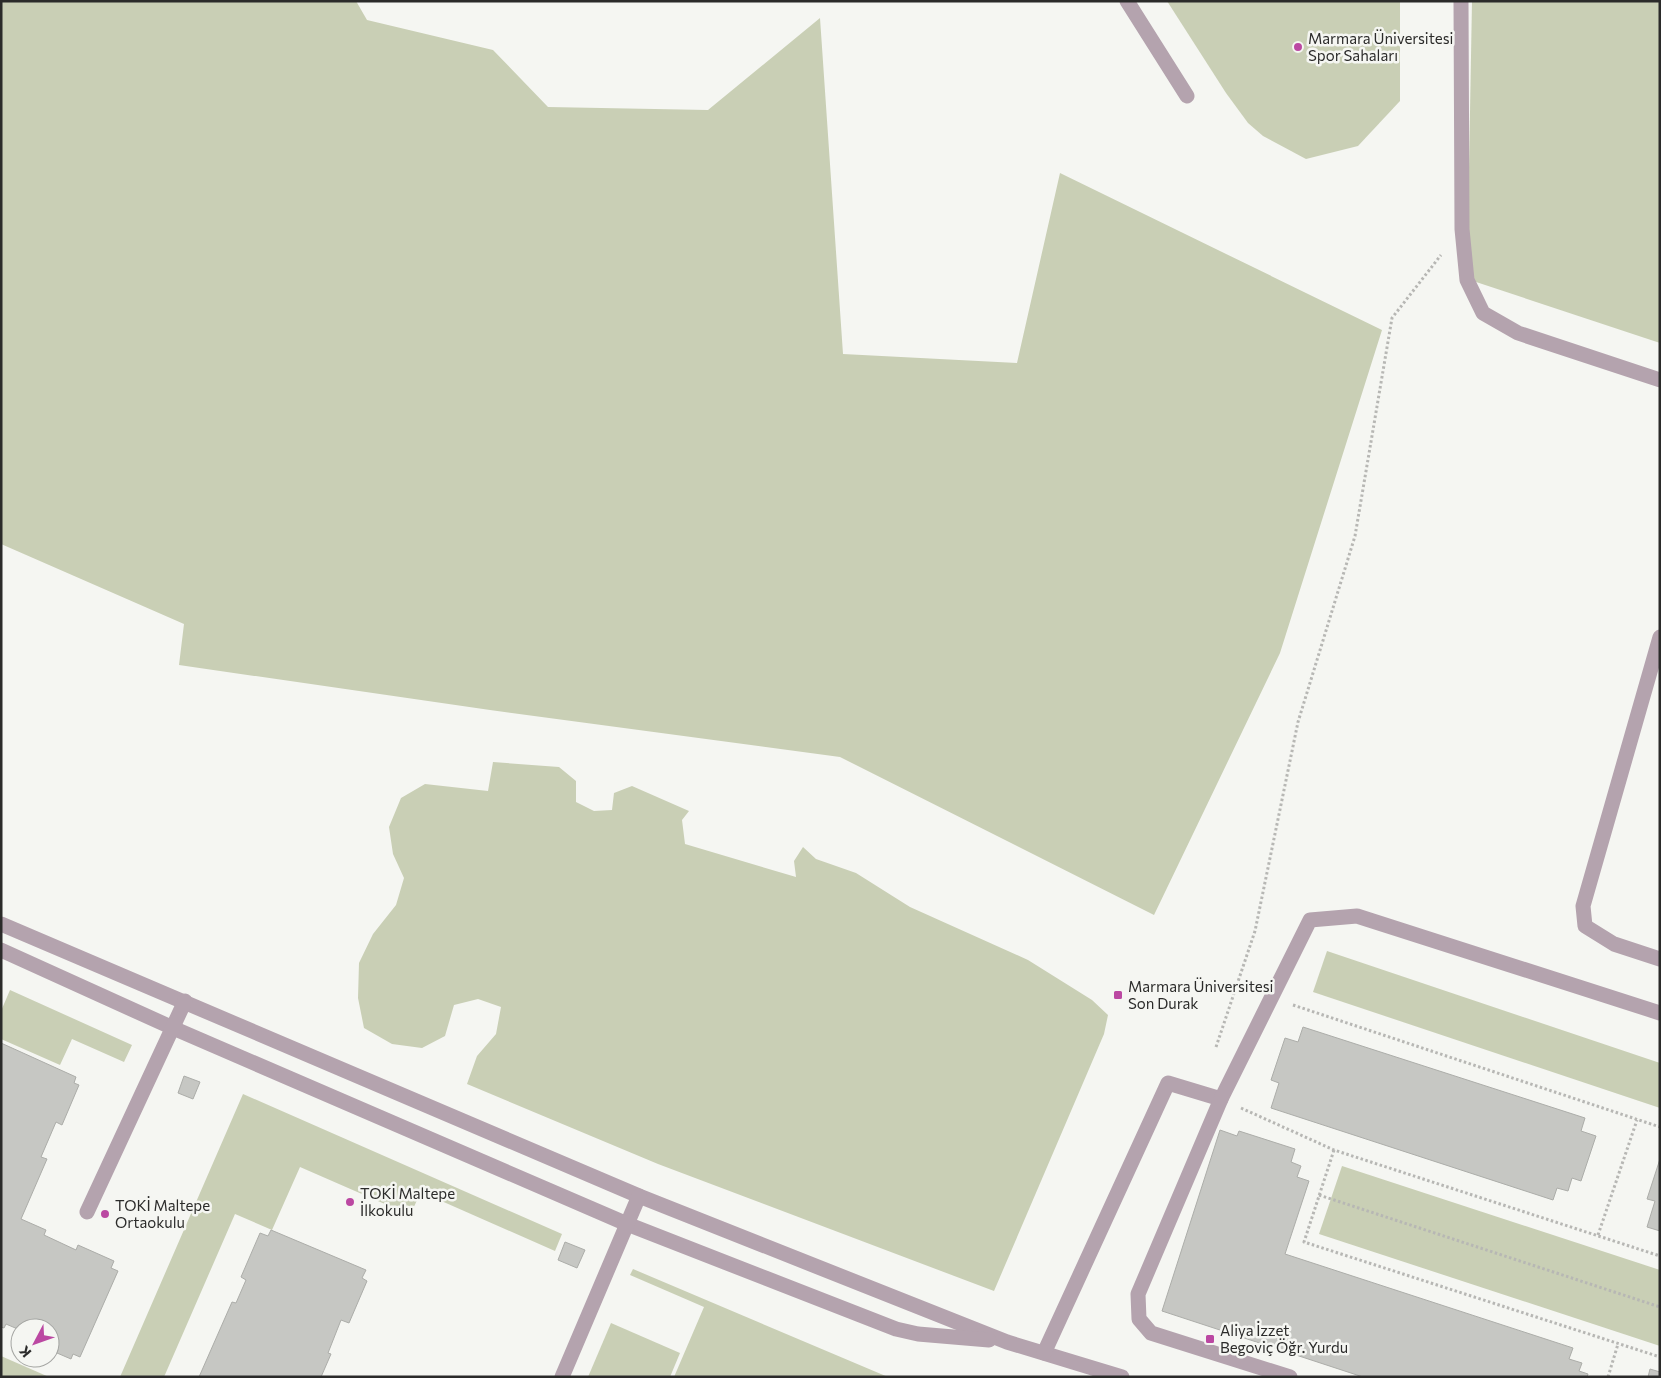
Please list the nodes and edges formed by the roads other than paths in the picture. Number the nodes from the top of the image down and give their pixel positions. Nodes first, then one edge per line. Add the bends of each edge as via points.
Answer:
1 (1127, 1) edge
2 (1461, 1) edge
3 (1187, 96) dead end
4 (1660, 380) edge
5 (1660, 637) edge
6 (1, 924) edge
7 (1, 950) edge
8 (1660, 959) edge
9 (185, 1001) junction
10 (1660, 1013) edge
11 (173, 1028) junction
12 (1221, 1099) junction
13 (639, 1196) junction
14 (86, 1212) dead end
15 (627, 1224) junction
16 (1007, 1342) junction
17 (1044, 1353) junction
18 (562, 1377) edge
19 (1122, 1377) edge
20 (1290, 1377) edge

1 - 3 street
2 - 4 street via 1462,229 1467,280 1483,313 1518,333
5 - 8 street via 1583,906 1585,926 1614,944
6 - 9 street
7 - 11 street
9 - 11 street
9 - 13 street
10 - 12 street via 1357,916 1310,920
11 - 14 street
11 - 15 street
12 - 17 street via 1168,1083
12 - 20 street via 1138,1294 1140,1319 1151,1333
13 - 15 street
13 - 16 street
15 - 16 street via 896,1329
15 - 18 street
16 - 17 street
17 - 19 street

